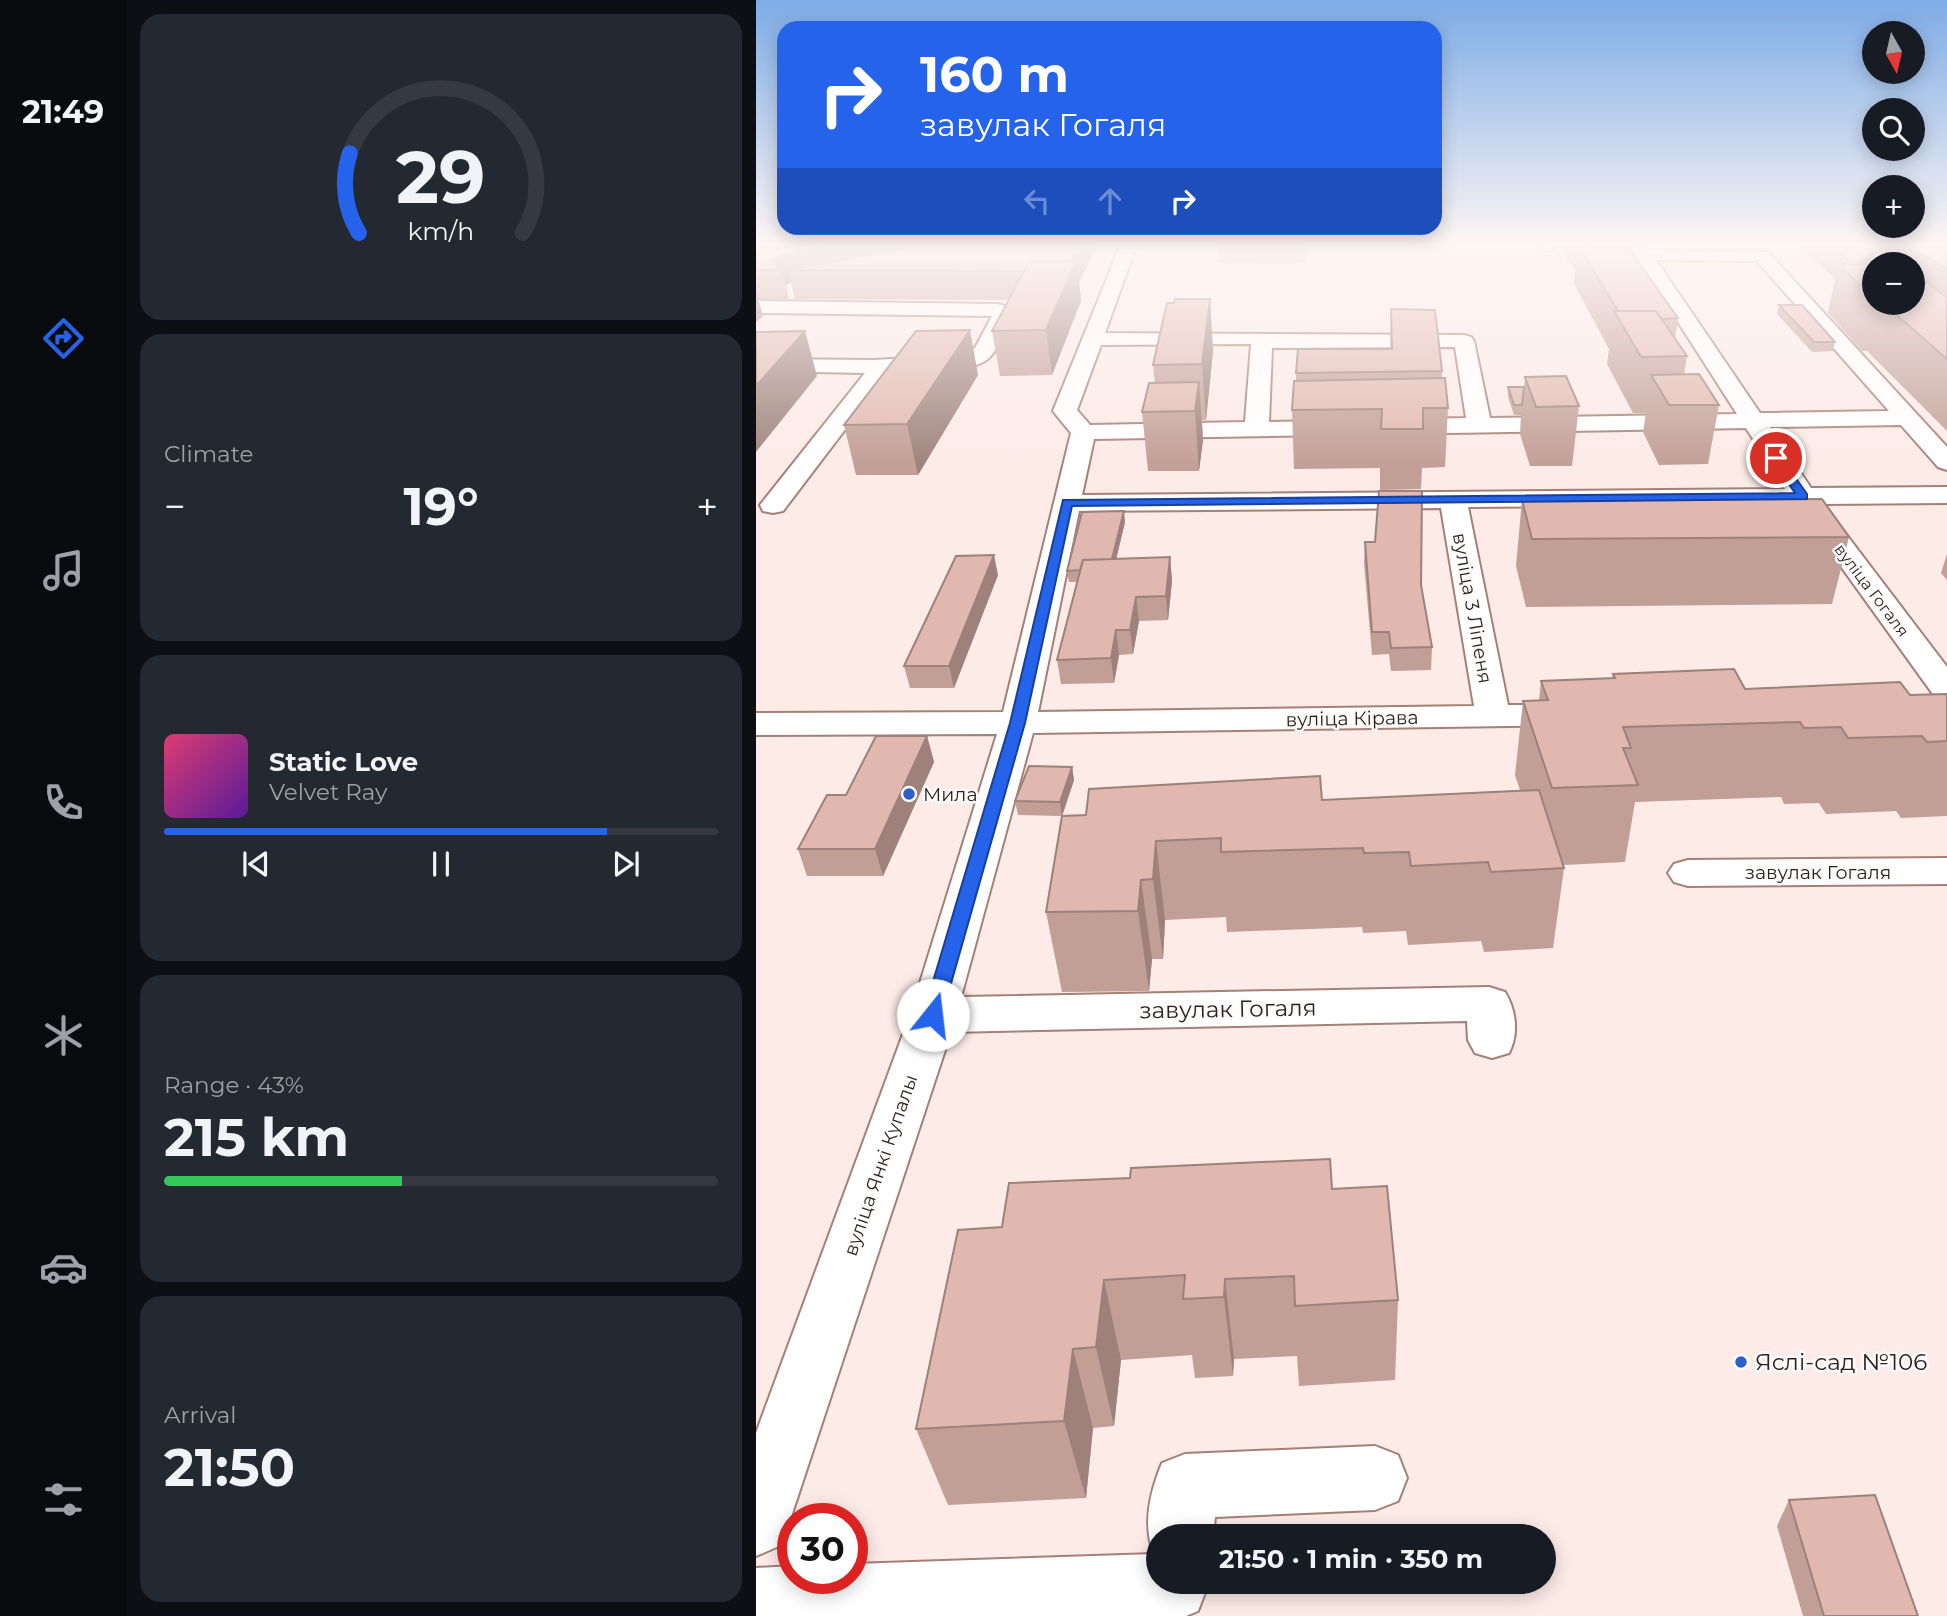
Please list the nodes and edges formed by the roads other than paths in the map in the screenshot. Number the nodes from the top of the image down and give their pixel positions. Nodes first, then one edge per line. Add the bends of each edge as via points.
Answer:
1 (1000, 319) edge
2 (1102, 319) edge
3 (1685, 319) edge
4 (1819, 319) edge
5 (1094, 340) junction
6 (1262, 342) junction
7 (756, 365) edge
8 (883, 365) junction
9 (1907, 418) junction
10 (1750, 420) junction
11 (1479, 424) junction
12 (1257, 428) junction
13 (1083, 432) junction
14 (1947, 463) edge
15 (1947, 495) edge
16 (1803, 496) junction
17 (1453, 499) junction
18 (1067, 503) junction
19 (772, 505) dead end
20 (1938, 704) edge
21 (1603, 715) edge
22 (1493, 716) junction
23 (1018, 723) junction
24 (756, 724) edge
25 (1947, 871) edge
26 (1688, 873) dead end
27 (933, 1015) junction
28 (1492, 1040) dead end
29 (1375, 1478) dead end
30 (756, 1523) edge
31 (1181, 1524) edge
32 (1146, 1588) edge
33 (756, 1602) edge

1 - 8 street via 980,355 969,361
2 - 5 street
3 - 10 street, вуліца Гогаля
4 - 9 street
5 - 6 street via 1262,338
5 - 13 street via 1065,411
6 - 11 street via 1464,341
6 - 12 street
7 - 8 street
8 - 19 street
9 - 10 street
9 - 14 street
10 - 11 street
10 - 16 street, вуліца Гогаля
11 - 12 street
12 - 13 street
13 - 18 street, вуліца Янкі Купалы
15 - 16 street
16 - 17 street
16 - 20 street, вуліца Гогаля
17 - 18 street
17 - 22 street, вуліца 3 Ліпеня
18 - 23 street, вуліца Янкі Купалы
21 - 22 street, вуліца Кірава
22 - 23 street, вуліца Кірава
23 - 24 street, вуліца Кірава
23 - 27 street, вуліца Янкі Купалы
25 - 26 street, завулак Гогаля
27 - 28 street, завулак Гогаля via 1489,1004
27 - 30 street, вуліца Янкі Купалы
29 - 31 street via 1185,1486
32 - 33 street

